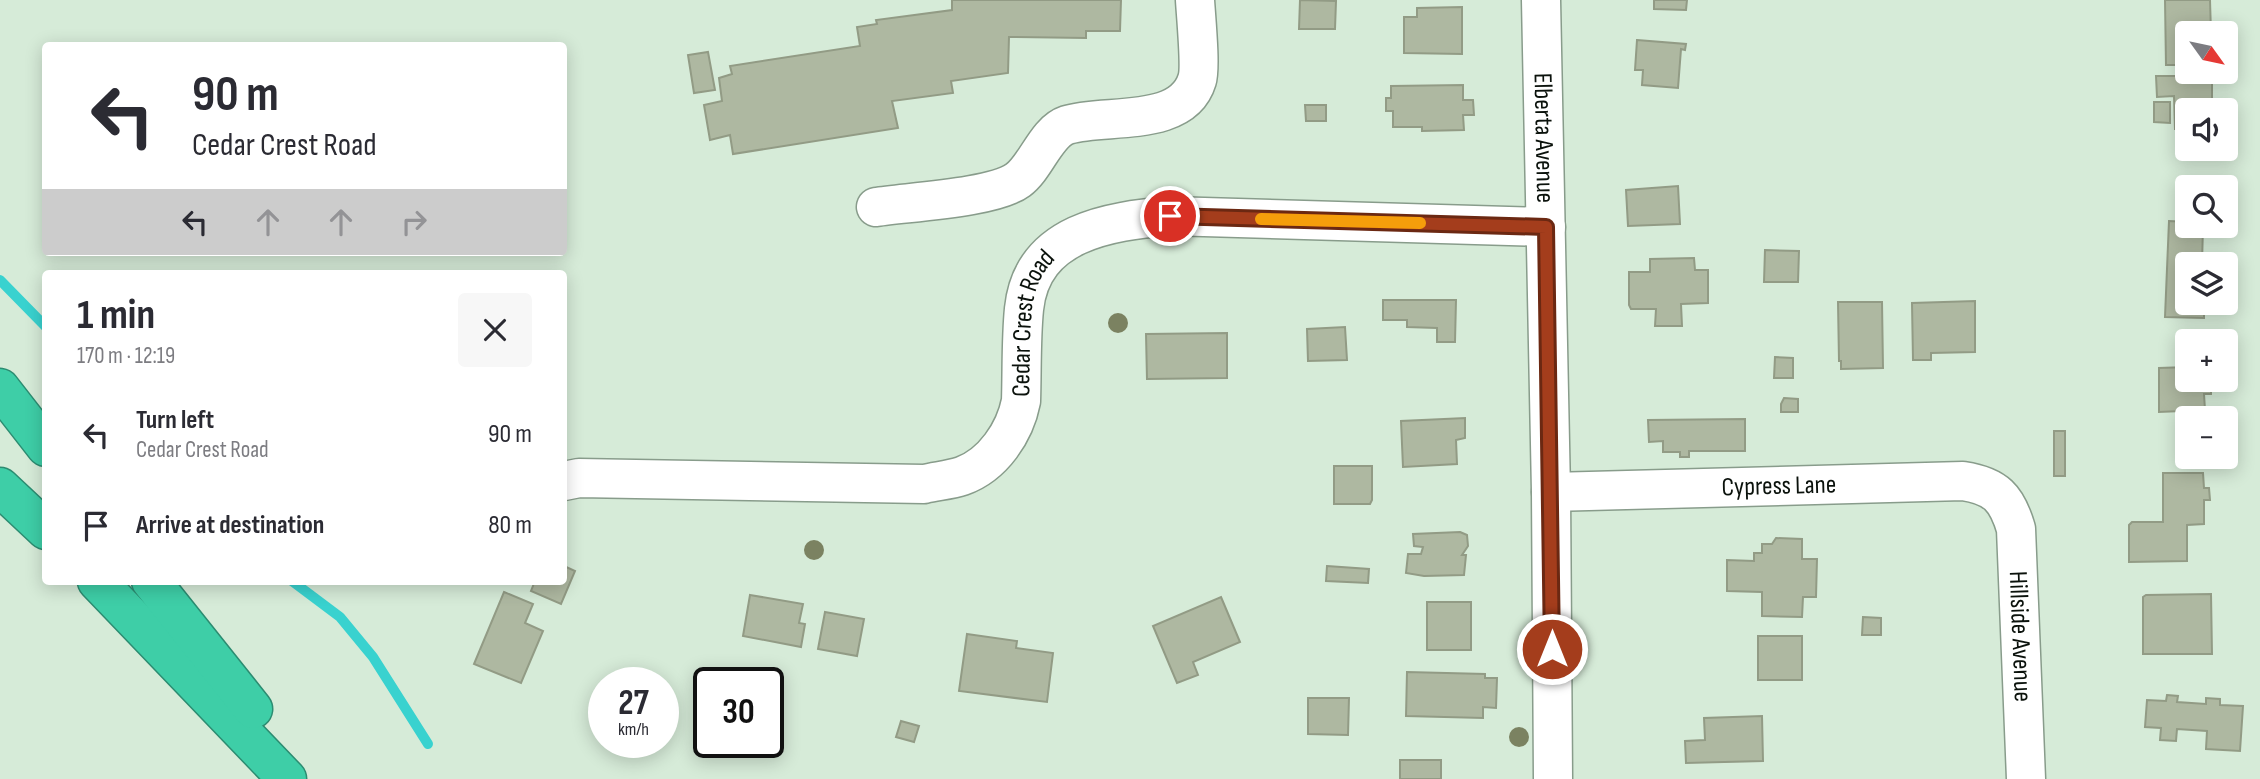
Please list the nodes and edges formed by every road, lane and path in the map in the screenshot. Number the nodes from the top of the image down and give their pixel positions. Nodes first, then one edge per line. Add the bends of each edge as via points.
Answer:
1 (1195, 0) edge
2 (1541, 0) edge
3 (876, 207) dead end
4 (1546, 227) junction
5 (0, 388) edge
6 (42, 442) edge
7 (567, 480) edge
8 (0, 487) edge
9 (1551, 492) junction
10 (2002, 497) joint
11 (42, 526) edge
12 (101, 585) edge
13 (154, 585) edge
14 (287, 779) edge
15 (308, 779) edge
16 (1553, 779) edge
17 (2026, 779) edge

1 - 3 street via 1198,79 1188,97 1164,113 1065,126 1018,180 999,190
2 - 4 street, Elberta Avenue
4 - 7 street, Cedar Crest Road via 1170,216 1104,225 1066,242 1038,270 1024,307 1018,416 1002,445 963,475 925,484
4 - 9 street, Elberta Avenue
5 - 6 highway
8 - 11 highway
9 - 10 street, Cypress Lane via 1963,481 1989,487
9 - 16 street, Elberta Avenue
10 - 17 street, Hillside Avenue via 2016,529
12 - 14 highway
13 - 15 highway

